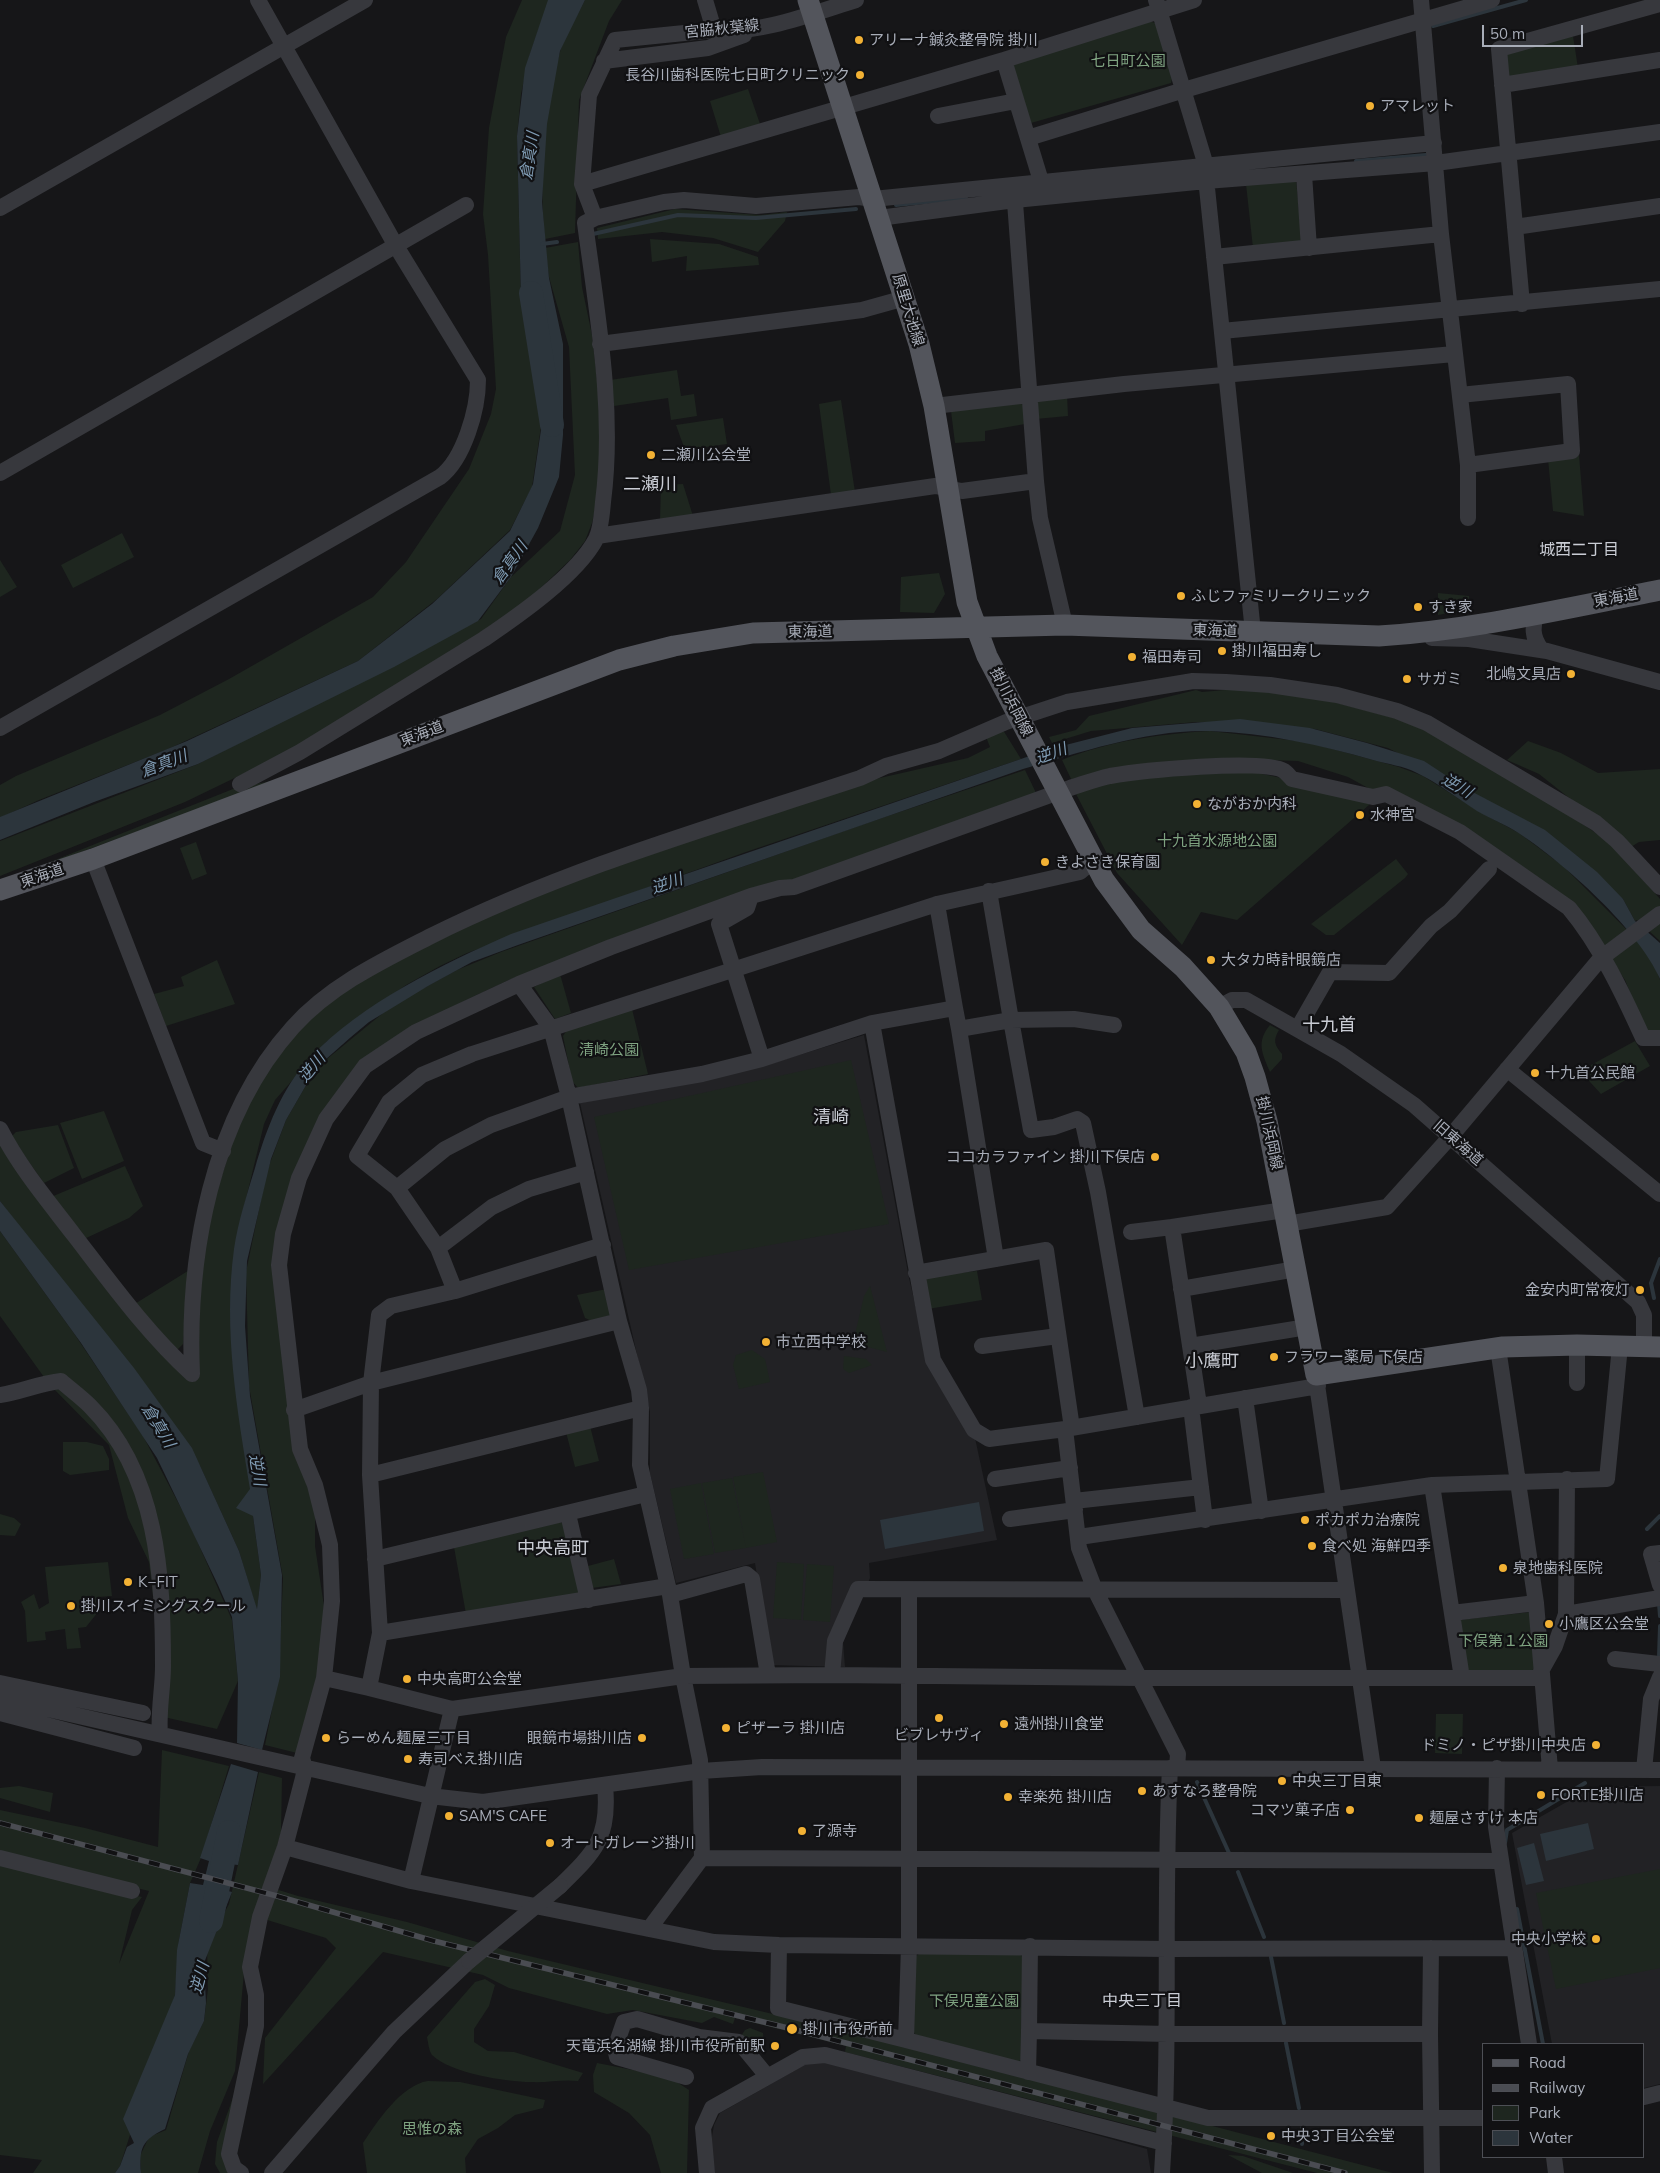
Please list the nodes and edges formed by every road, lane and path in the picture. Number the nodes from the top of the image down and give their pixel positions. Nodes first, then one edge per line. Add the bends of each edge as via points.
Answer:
1 (258, 0) edge
2 (365, 0) edge
3 (705, 0) edge
4 (856, 0) edge
5 (1194, 0) edge
6 (1421, 0) edge
7 (1492, 0) edge
8 (1660, 4) edge
9 (1158, 5) edge
10 (811, 6) edge
11 (1423, 20) junction
12 (776, 23) junction
13 (714, 30) junction
14 (284, 46) junction
15 (1004, 60) junction
16 (1660, 60) edge
17 (604, 61) junction
18 (1502, 85) junction
19 (1184, 90) junction
20 (1016, 101) junction
21 (844, 107) junction
22 (938, 116) dead end
23 (1660, 132) edge
24 (1028, 138) junction
25 (1434, 143) junction
26 (1508, 153) junction
27 (1436, 163) junction
28 (1165, 168) junction
29 (1205, 173) junction
30 (1304, 174) junction
31 (1041, 182) junction
32 (582, 184) junction
33 (1167, 185) junction
34 (1014, 192) junction
35 (466, 205) dead end
36 (1660, 206) edge
37 (0, 208) edge
38 (876, 208) junction
39 (595, 218) junction
40 (1515, 227) junction
41 (1441, 234) junction
42 (396, 246) junction
43 (1309, 248) junction
44 (1214, 257) junction
45 (1660, 290) edge
46 (905, 298) junction
47 (1522, 304) junction
48 (1449, 310) junction
49 (1222, 331) junction
50 (600, 344) junction
51 (1454, 354) junction
52 (1225, 376) junction
53 (1460, 395) junction
54 (1030, 396) junction
55 (934, 406) junction
56 (1468, 465) junction
57 (0, 474) edge
58 (1036, 480) junction
59 (948, 488) junction
60 (1468, 518) dead end
61 (598, 536) junction
62 (1660, 590) edge
63 (1537, 613) junction
64 (1065, 625) junction
65 (975, 627) junction
66 (1252, 632) junction
67 (1379, 636) junction
68 (1541, 649) junction
69 (1660, 682) edge
70 (1020, 720) junction
71 (0, 728) edge
72 (240, 784) dead end
73 (1057, 792) junction
74 (93, 859) junction
75 (1093, 861) junction
76 (1489, 869) dead end
77 (1660, 887) edge
78 (0, 890) edge
79 (989, 891) junction
80 (750, 896) junction
81 (937, 904) junction
82 (1660, 914) edge
83 (1603, 956) junction
84 (734, 968) junction
85 (519, 984) junction
86 (1219, 1007) junction
87 (955, 1008) junction
88 (1011, 1020) junction
89 (872, 1023) junction
90 (1114, 1025) dead end
91 (551, 1028) junction
92 (1298, 1028) junction
93 (959, 1029) junction
94 (1660, 1038) edge
95 (762, 1059) junction
96 (1507, 1069) junction
97 (569, 1097) junction
98 (0, 1129) edge
99 (1451, 1136) junction
100 (223, 1151) junction
101 (586, 1172) junction
102 (397, 1188) junction
103 (1660, 1194) edge
104 (1286, 1217) junction
105 (1172, 1227) junction
106 (1131, 1232) dead end
107 (603, 1245) junction
108 (438, 1248) junction
109 (996, 1258) junction
110 (1296, 1269) junction
111 (916, 1273) junction
112 (1181, 1288) junction
113 (456, 1290) junction
114 (619, 1321) junction
115 (1307, 1327) junction
116 (1058, 1336) junction
117 (1577, 1345) junction
118 (982, 1346) dead end
119 (1190, 1346) junction
120 (1620, 1346) junction
121 (1652, 1346) edge
122 (1498, 1348) junction
123 (1317, 1381) junction
124 (370, 1383) junction
125 (1577, 1383) dead end
126 (0, 1395) edge
127 (1245, 1398) junction
128 (1195, 1406) junction
129 (641, 1408) junction
130 (294, 1410) junction
131 (1137, 1417) junction
132 (1069, 1429) junction
133 (1070, 1468) junction
134 (370, 1475) junction
135 (995, 1479) dead end
136 (1567, 1479) junction
137 (1519, 1481) junction
138 (1432, 1485) junction
139 (1201, 1487) junction
140 (646, 1494) junction
141 (1334, 1498) junction
142 (1074, 1506) junction
143 (1261, 1511) junction
144 (568, 1514) junction
145 (1010, 1519) dead end
146 (1205, 1520) junction
147 (1078, 1537) junction
148 (1660, 1553) edge
149 (375, 1559) junction
150 (1660, 1585) edge
151 (669, 1590) junction
152 (909, 1590) junction
153 (1095, 1590) junction
154 (1347, 1590) junction
155 (1660, 1598) edge
156 (588, 1600) junction
157 (1536, 1603) junction
158 (1452, 1613) junction
159 (1566, 1614) junction
160 (380, 1633) junction
161 (1616, 1659) dead end
162 (1660, 1664) edge
163 (1541, 1674) junction
164 (768, 1675) junction
165 (832, 1675) junction
166 (910, 1675) junction
167 (682, 1676) junction
168 (1660, 1677) edge
169 (324, 1678) junction
170 (1140, 1678) junction
171 (1359, 1678) junction
172 (1462, 1678) junction
173 (0, 1683) edge
174 (369, 1688) junction
175 (0, 1698) edge
176 (452, 1708) junction
177 (0, 1713) edge
178 (143, 1713) dead end
179 (163, 1734) junction
180 (134, 1748) dead end
181 (300, 1766) junction
182 (910, 1768) junction
183 (1174, 1768) junction
184 (1372, 1768) junction
185 (1497, 1768) junction
186 (1550, 1769) junction
187 (1652, 1770) edge
188 (701, 1771) junction
189 (604, 1785) junction
190 (430, 1796) junction
191 (285, 1847) junction
192 (0, 1858) edge
193 (702, 1858) junction
194 (909, 1859) junction
195 (1167, 1859) junction
196 (1501, 1861) junction
197 (410, 1881) junction
198 (132, 1891) dead end
199 (648, 1929) junction
200 (779, 1945) junction
201 (909, 1945) junction
202 (1030, 1946) junction
203 (1431, 1948) junction
204 (1514, 1948) junction
205 (1168, 1949) junction
206 (1029, 2031) junction
207 (1168, 2034) junction
208 (1430, 2034) junction
209 (906, 2040) junction
210 (1530, 2043) edge
211 (1028, 2072) junction
212 (767, 2076) junction
213 (686, 2077) dead end
214 (1660, 2093) edge
215 (1645, 2097) edge
216 (1166, 2109) junction
217 (1431, 2118) junction
218 (1482, 2118) edge
219 (1164, 2143) junction
220 (1554, 2158) edge
221 (240, 2173) edge
222 (272, 2173) edge
223 (707, 2173) edge
224 (1162, 2173) edge
225 (1432, 2173) edge
226 (1556, 2173) edge

1 - 14 street
2 - 14 street
3 - 13 street
4 - 10 street, 宮脇秋葉線
5 - 9 street
6 - 11 street
7 - 11 street
8 - 18 street via 1499,49
9 - 15 street
9 - 19 street
10 - 12 street, 宮脇秋葉線
10 - 21 main road, 原里大池線
11 - 19 street
11 - 25 street
12 - 13 street, 宮脇秋葉線 via 728,31
12 - 17 street via 708,48
13 - 17 street, 宮脇秋葉線 via 614,40
14 - 37 street
14 - 42 street
15 - 20 street
15 - 21 street
16 - 18 street
17 - 32 street via 589,95
18 - 26 street
19 - 24 street
19 - 29 street
20 - 22 street
20 - 24 street
21 - 32 street
21 - 38 main road, 原里大池線
23 - 26 street
24 - 31 street
25 - 27 street
25 - 29 street
26 - 27 street
26 - 40 street
27 - 30 street
27 - 41 street
28 - 29 street
28 - 31 street
28 - 33 street
29 - 30 street
29 - 33 street
29 - 44 street
30 - 43 street
31 - 34 street
32 - 39 street
33 - 34 street
34 - 38 street
34 - 54 street
35 - 42 street
36 - 40 street
38 - 39 street via 859,197 756,206 684,200
38 - 46 main road, 原里大池線
39 - 50 street via 585,223
40 - 47 street
41 - 43 street
41 - 48 street
42 - 57 street
42 - 71 street via 478,380 478,397 463,445 449,470
43 - 44 street
44 - 49 street
45 - 47 street
46 - 50 street via 862,310
46 - 55 main road, 原里大池線
47 - 48 street
48 - 49 street
48 - 51 street
49 - 52 street
50 - 61 street via 607,416 606,483
51 - 52 street
51 - 53 street
52 - 54 street
52 - 66 street
53 - 56 street
53 - 56 street via 1568,384 1572,451
54 - 55 street
54 - 58 street
55 - 59 main road, 原里大池線
56 - 60 street
58 - 59 street via 962,491
58 - 64 street via 1040,518
59 - 61 street via 935,486
59 - 65 main road, 原里大池線 via 967,602
61 - 72 street via 572,568 509,622 428,676
62 - 63 main road, 東海道
63 - 67 main road, 東海道 via 1422,634
63 - 68 street via 1533,628 1536,643
64 - 65 main road, 東海道
64 - 66 main road, 東海道
65 - 70 main road, 掛川浜岡線
65 - 74 main road, 東海道 via 753,633 643,652
66 - 67 main road, 東海道
67 - 68 street via 1469,640
68 - 69 street
70 - 73 main road, 掛川浜岡線
70 - 77 street via 1067,702 1192,681 1270,685 1373,703 1426,723 1596,823
70 - 100 street via 860,778 592,867 480,912 376,964 328,994 293,1027 259,1070
73 - 75 main road, 掛川浜岡線
73 - 80 street via 794,888 780,888
73 - 83 street via 1108,776 1233,766 1267,767 1284,771 1292,780 1374,797 1386,794 1460,832 1558,899 1580,922
74 - 78 main road, 東海道
74 - 100 street via 203,1144
75 - 79 street via 1080,872
75 - 86 main road, 掛川浜岡線 via 1141,930 1183,967
76 - 92 street via 1450,912 1431,926 1390,973 1330,972
79 - 81 street
79 - 88 street
80 - 84 street via 747,908 719,924
80 - 85 street
81 - 84 street
81 - 87 street
82 - 83 street
83 - 94 street via 1643,1038
83 - 96 street
84 - 91 street
84 - 95 street
85 - 91 street
85 - 130 street via 416,1032 365,1066 326,1119 298,1178 283,1234 279,1265
86 - 92 street, 旧東海道 via 1232,1000 1246,1000
86 - 104 main road, 掛川浜岡線 via 1246,1052 1255,1076
87 - 89 street
87 - 93 street
88 - 90 street via 1074,1019
88 - 93 street
88 - 131 street via 1031,1130 1078,1119 1083,1123
89 - 95 street
89 - 111 street
91 - 97 street
91 - 102 street via 472,1054 422,1075 388,1102 357,1156
92 - 99 street, 旧東海道 via 1378,1077
93 - 109 street
95 - 97 street via 702,1074
96 - 99 street
96 - 103 street
97 - 101 street
97 - 102 street via 491,1125 445,1149
98 - 100 street via 14,1156 118,1292 168,1352 192,1374 190,1326 194,1270 205,1213
99 - 104 street via 1386,1207
99 - 121 street, 旧東海道 via 1638,1302
101 - 107 street
101 - 108 street via 528,1189 492,1207
102 - 108 street
104 - 105 street
104 - 110 main road, 掛川浜岡線
105 - 106 street
105 - 112 street
107 - 113 street
107 - 114 street
108 - 113 street
109 - 111 street
109 - 116 street via 1046,1250
110 - 112 street
110 - 115 main road, 掛川浜岡線
111 - 132 street via 933,1360 974,1430 990,1439
112 - 119 street
113 - 124 street via 391,1306 379,1315
114 - 124 street
114 - 129 street
115 - 119 street
115 - 123 main road, 掛川浜岡線
116 - 118 street
116 - 132 street
117 - 120 main road
117 - 122 main road
117 - 125 street
119 - 128 street
120 - 121 main road
120 - 136 street via 1607,1478
122 - 123 main road
122 - 137 street
123 - 127 street
123 - 141 street
124 - 130 street
124 - 134 street
126 - 179 street via 61,1381 90,1406 112,1434 137,1476 152,1525 160,1573 163,1678 159,1721
127 - 128 street
127 - 143 street
128 - 131 street
128 - 139 street
129 - 134 street
129 - 140 street via 640,1465
130 - 169 street via 300,1449 315,1485 330,1545 332,1601
131 - 132 street
132 - 133 street
133 - 135 street
133 - 142 street
134 - 149 street
136 - 137 street
136 - 159 street
137 - 138 street
137 - 157 street
138 - 141 street
138 - 158 street
139 - 142 street
139 - 146 street
140 - 144 street
140 - 151 street
141 - 143 street
141 - 154 street
142 - 145 street
142 - 147 street
143 - 146 street
144 - 149 street
144 - 156 street
146 - 147 street
147 - 153 street
148 - 150 street via 1651,1554
149 - 160 street
151 - 156 street
151 - 164 street via 746,1574 752,1579
151 - 167 street
152 - 153 street
152 - 165 street via 858,1589 835,1641
152 - 166 street
153 - 154 street
153 - 170 street
154 - 171 street
155 - 159 street
156 - 160 street
157 - 158 street
157 - 163 street
158 - 172 street
159 - 163 street
160 - 174 street
161 - 162 street
163 - 172 street
163 - 186 street
164 - 165 street
164 - 167 street
165 - 166 street
166 - 170 street
166 - 182 street
167 - 176 street
167 - 188 street
168 - 187 street via 1651,1699
169 - 174 street
169 - 181 street
170 - 171 street
170 - 183 street via 1178,1754
171 - 172 street
171 - 184 street
173 - 178 street
174 - 176 street
175 - 179 street
176 - 190 street
177 - 180 street
179 - 181 street
181 - 190 street
181 - 191 street
182 - 183 street
182 - 188 street via 810,1766
182 - 194 street
183 - 184 street
183 - 195 street
184 - 185 street
185 - 186 street
185 - 196 street via 1496,1827
186 - 187 street
188 - 189 street
188 - 193 street
189 - 190 street via 483,1802
189 - 222 street, bridge via 606,1823 584,1863 469,1961 394,2032
190 - 197 street
191 - 197 street
191 - 221 street via 260,1917 250,1967 256,1995 256,2026 229,2154 234,2168
192 - 198 street
193 - 194 street
193 - 199 street
194 - 195 street
194 - 201 street
195 - 196 street
195 - 205 street
196 - 204 street
197 - 199 street
199 - 200 street via 714,1942
200 - 201 street
200 - 209 street via 778,2008
201 - 202 street
201 - 209 street
202 - 205 street
202 - 206 street
203 - 204 street
203 - 205 street
203 - 208 street
204 - 210 street
205 - 207 street
206 - 207 street
206 - 211 street
207 - 208 street
207 - 216 street
208 - 217 street
209 - 211 street
211 - 216 street
212 - 213 street via 739,2042 700,2037 637,2019 624,2022 615,2048 617,2057
212 - 219 street via 803,2057 825,2055
212 - 223 street via 712,2108 703,2128
214 - 215 street
216 - 217 street via 1208,2118
216 - 219 street
217 - 218 street
217 - 225 street
219 - 224 street
220 - 226 street

